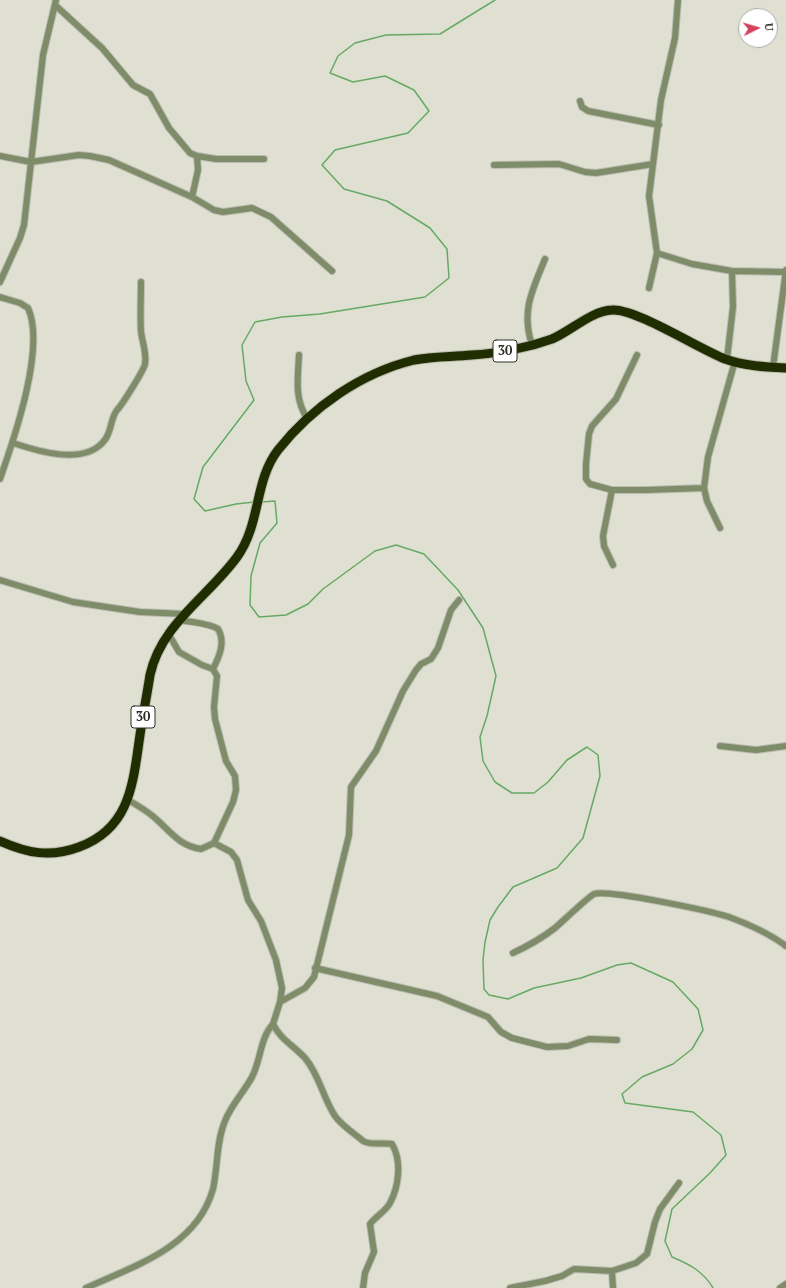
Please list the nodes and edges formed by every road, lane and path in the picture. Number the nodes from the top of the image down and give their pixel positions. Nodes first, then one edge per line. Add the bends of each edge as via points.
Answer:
1 (678, 0) edge
2 (56, 2) edge
3 (580, 101) dead end
4 (659, 125) junction
5 (0, 156) edge
6 (197, 156) junction
7 (264, 158) dead end
8 (32, 162) junction
9 (653, 164) junction
10 (494, 165) dead end
11 (192, 197) junction
12 (657, 253) junction
13 (545, 259) dead end
14 (332, 271) dead end
15 (732, 271) junction
16 (786, 271) edge
17 (0, 282) edge
18 (141, 282) dead end
19 (649, 288) dead end
20 (0, 297) edge
21 (532, 345) junction
22 (299, 355) dead end
23 (636, 355) dead end
24 (731, 360) junction
25 (772, 367) junction
26 (786, 368) edge
27 (307, 418) junction
28 (13, 443) junction
29 (0, 479) edge
30 (704, 488) junction
31 (612, 490) junction
32 (720, 528) dead end
33 (613, 564) dead end
34 (0, 580) edge
35 (459, 600) dead end
36 (182, 617) junction
37 (168, 633) junction
38 (212, 669) junction
39 (720, 746) dead end
40 (786, 746) edge
41 (128, 800) junction
42 (0, 841) edge
43 (214, 843) junction
44 (786, 946) edge
45 (513, 954) dead end
46 (315, 968) junction
47 (280, 1002) junction
48 (274, 1024) junction
49 (617, 1040) dead end
50 (679, 1183) dead end
51 (612, 1271) junction
52 (786, 1284) edge
53 (86, 1288) edge
54 (363, 1288) edge
55 (510, 1288) edge
56 (613, 1288) edge
57 (780, 1288) edge

1 - 4 street via 675,38 664,80
2 - 6 street via 102,48 133,85 150,94 169,128 185,148
2 - 8 street via 43,54
3 - 4 street via 582,107 588,111
4 - 9 street
5 - 8 street
6 - 7 street via 216,159
6 - 11 street via 198,170
8 - 11 street via 79,155 109,160
8 - 17 street via 22,231
9 - 10 street via 596,173 559,164
9 - 12 street via 649,206
11 - 14 street via 219,212 252,208 271,218
12 - 15 street via 692,264
12 - 19 street
13 - 21 street via 529,298 526,320
15 - 16 street
15 - 24 street
16 - 25 street
18 - 28 street via 141,329 145,365 123,405 114,415 103,442 94,449 66,454 48,454
20 - 28 street via 28,308 34,337 24,400
21 - 24 highway, 30 via 553,338 591,317 614,310 633,314
21 - 27 highway, 30 via 502,352 414,360 352,385 332,397
22 - 27 street via 298,395 302,411
23 - 31 street via 616,399 592,426 589,434 586,479 590,484
24 - 25 highway, 30 via 741,364
24 - 30 street via 708,457
25 - 26 highway, 30
27 - 36 highway, 30 via 269,463 249,537 239,555
28 - 29 street
30 - 31 street
30 - 32 street via 707,501
31 - 33 street via 603,536 604,546
34 - 36 street via 73,602
35 - 46 street via 451,610 438,648 431,659 416,670 376,751 351,787 349,835
36 - 37 highway, 30
36 - 38 street via 218,629 221,650
37 - 38 street via 180,652
37 - 41 highway, 30 via 157,651 152,666
38 - 43 street via 218,680 215,719 225,758 234,773 236,787 235,798
39 - 40 street via 756,750
41 - 42 highway, 30 via 107,830 91,842 72,850 56,854 39,854
41 - 43 street via 149,813 170,834 184,843 201,849
43 - 47 street via 231,852 237,860 245,893 266,933 280,973
44 - 45 street via 777,939 729,917 633,896 604,893 594,894 555,928
46 - 47 street via 310,985
46 - 49 street via 437,996 488,1017 501,1032 512,1038 547,1047 568,1046 589,1039
47 - 48 street
48 - 53 street via 268,1031 252,1077 225,1121 212,1191 196,1220 160,1255
48 - 54 street via 277,1032 312,1068 338,1120 363,1141 392,1144 395,1149 399,1165 398,1176 390,1203 370,1224 374,1252
50 - 51 street via 660,1209 647,1254 636,1263
51 - 55 street via 574,1269 562,1276
51 - 56 street
52 - 57 street

